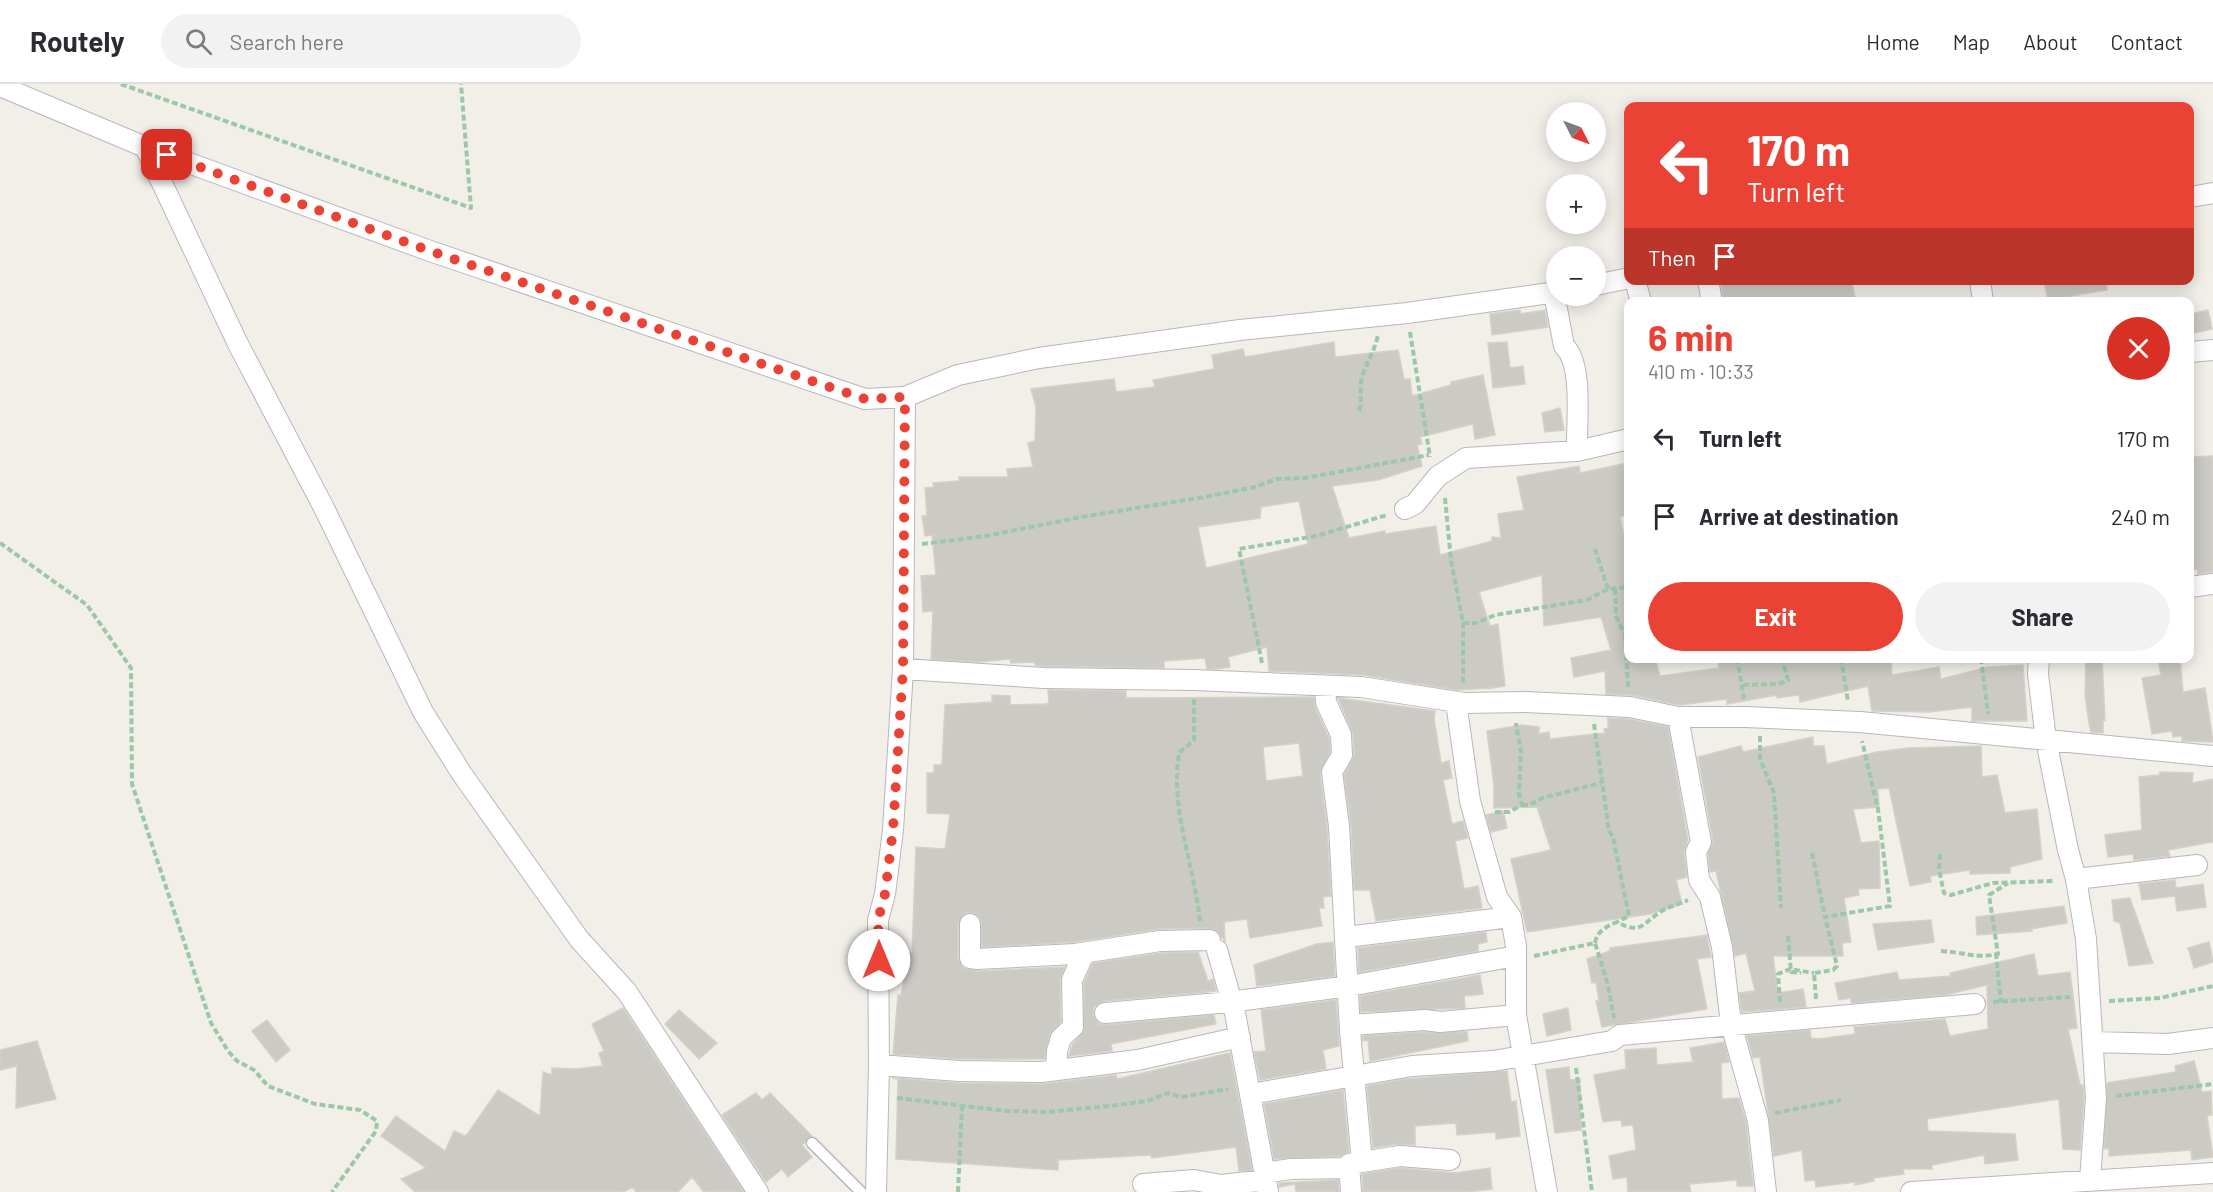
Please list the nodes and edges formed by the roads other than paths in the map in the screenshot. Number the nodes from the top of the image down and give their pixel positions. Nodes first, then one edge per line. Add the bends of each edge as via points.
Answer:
1 (0, 86) edge
2 (145, 147) junction
3 (2213, 193) edge
4 (2194, 195) edge
5 (1624, 279) edge
6 (1606, 283) edge
7 (1546, 294) edge
8 (1558, 306) edge
9 (2213, 350) edge
10 (2194, 352) edge
11 (905, 397) junction
12 (1624, 440) edge
13 (1577, 451) junction
14 (1405, 509) road end
15 (2213, 584) edge
16 (2194, 586) edge
17 (2039, 663) edge
18 (903, 669) junction
19 (1325, 686) junction
20 (1456, 702) junction
21 (1678, 717) junction
22 (2046, 740) junction
23 (2213, 756) edge
24 (2197, 865) dead end
25 (2076, 879) junction
26 (1511, 917) junction
27 (970, 924) dead end
28 (1346, 937) junction
29 (1083, 954) junction
30 (1516, 958) junction
31 (1349, 986) junction
32 (1230, 1002) junction
33 (1975, 1004) road end
34 (1106, 1013) dead end
35 (1516, 1015) junction
36 (1731, 1024) junction
37 (1352, 1025) junction
38 (1240, 1037) junction
39 (2213, 1038) edge
40 (2093, 1042) junction
41 (1522, 1054) junction
42 (879, 1065) junction
43 (1056, 1070) junction
44 (1354, 1075) junction
45 (1249, 1090) junction
46 (812, 1143) dead end
47 (1450, 1161) dead end
48 (1356, 1165) junction
49 (2213, 1173) edge
50 (2090, 1180) junction
51 (1266, 1182) edge
52 (1143, 1184) dead end
53 (2050, 1187) edge
54 (759, 1192) edge
55 (861, 1192) edge
56 (876, 1192) edge
57 (1351, 1192) edge
58 (1547, 1192) edge
59 (1766, 1192) edge
60 (1911, 1192) edge

1 - 2 street
2 - 11 street via 430,251 865,399
2 - 54 street via 238,344 324,508 423,712 579,939 627,992
3 - 4 street
5 - 6 street
7 - 11 street via 1039,358 958,375
8 - 13 street via 1564,346 1577,377
9 - 10 street
11 - 18 street
12 - 13 street
13 - 14 street via 1466,458 1438,476 1415,504
15 - 16 street
17 - 22 street
18 - 19 street via 1044,678
18 - 42 street via 893,830 878,920
19 - 20 street via 1361,687
19 - 28 street via 1326,702 1341,735 1342,755 1332,772
20 - 21 street via 1630,707
20 - 26 street via 1473,814 1497,897
21 - 22 street via 1856,722
21 - 36 street via 1701,842 1696,852 1700,880 1710,897 1722,947
22 - 23 street
22 - 25 street
24 - 25 street
25 - 40 street via 2086,939
26 - 28 street
26 - 30 street
27 - 29 street via 970,958
28 - 31 street
29 - 32 street via 1160,941 1214,945
29 - 43 street via 1070,993 1073,1027 1061,1038
30 - 31 street
30 - 35 street
31 - 32 street
31 - 37 street
32 - 34 street
32 - 38 street
33 - 36 street
35 - 37 street
35 - 41 street
36 - 41 street via 1620,1035 1612,1041
36 - 59 street via 1757,1117
37 - 44 street
38 - 43 street via 1138,1060
38 - 45 street
39 - 40 street via 2168,1044
40 - 50 street via 2096,1098
41 - 44 street
41 - 58 street
42 - 43 street via 959,1071
42 - 56 street
44 - 45 street
44 - 48 street
45 - 51 street
46 - 55 lane
47 - 48 street via 1400,1156
48 - 51 street via 1291,1169
48 - 57 street
49 - 50 street
50 - 53 street
51 - 52 street via 1221,1185 1194,1180
53 - 60 street

